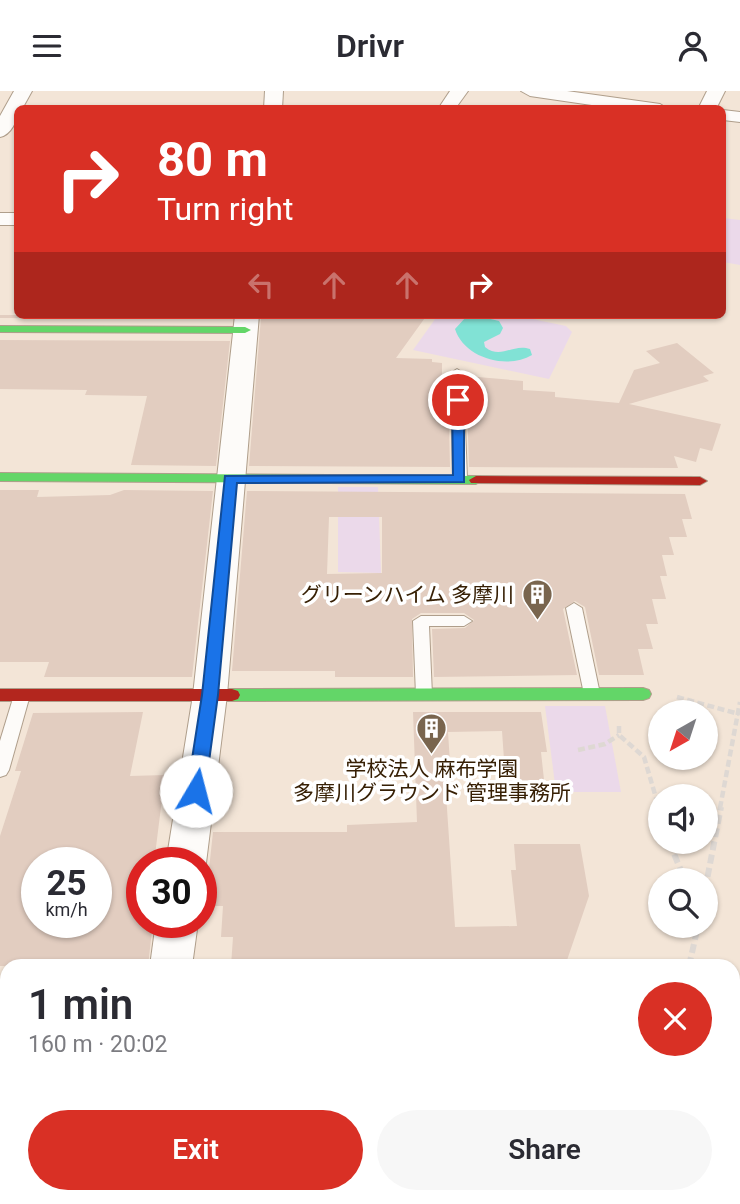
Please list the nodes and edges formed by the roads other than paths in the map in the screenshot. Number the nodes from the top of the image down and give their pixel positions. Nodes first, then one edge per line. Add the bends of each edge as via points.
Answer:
1 (530, 91) edge
2 (556, 91) edge
3 (631, 105) edge
4 (653, 105) edge
5 (14, 108) edge
6 (0, 134) edge
7 (246, 322) edge
8 (0, 329) edge
9 (457, 373) dead end
10 (0, 477) edge
11 (230, 479) junction
12 (460, 479) junction
13 (700, 481) dead end
14 (574, 608) dead end
15 (464, 621) dead end
16 (592, 694) junction
17 (643, 694) dead end
18 (0, 695) edge
19 (22, 695) junction
20 (210, 695) junction
21 (424, 695) junction
22 (0, 770) edge
23 (188, 847) edge
24 (175, 938) edge
25 (172, 959) edge

1 - 3 street
2 - 4 street
5 - 6 street
7 - 8 street
7 - 11 street
9 - 12 lane
10 - 11 street
11 - 12 street
11 - 20 street
12 - 13 street
14 - 16 lane
15 - 21 lane via 421,621
16 - 17 street
16 - 21 street
18 - 19 street
19 - 20 street
19 - 22 lane
20 - 21 street
20 - 23 street
24 - 25 street

